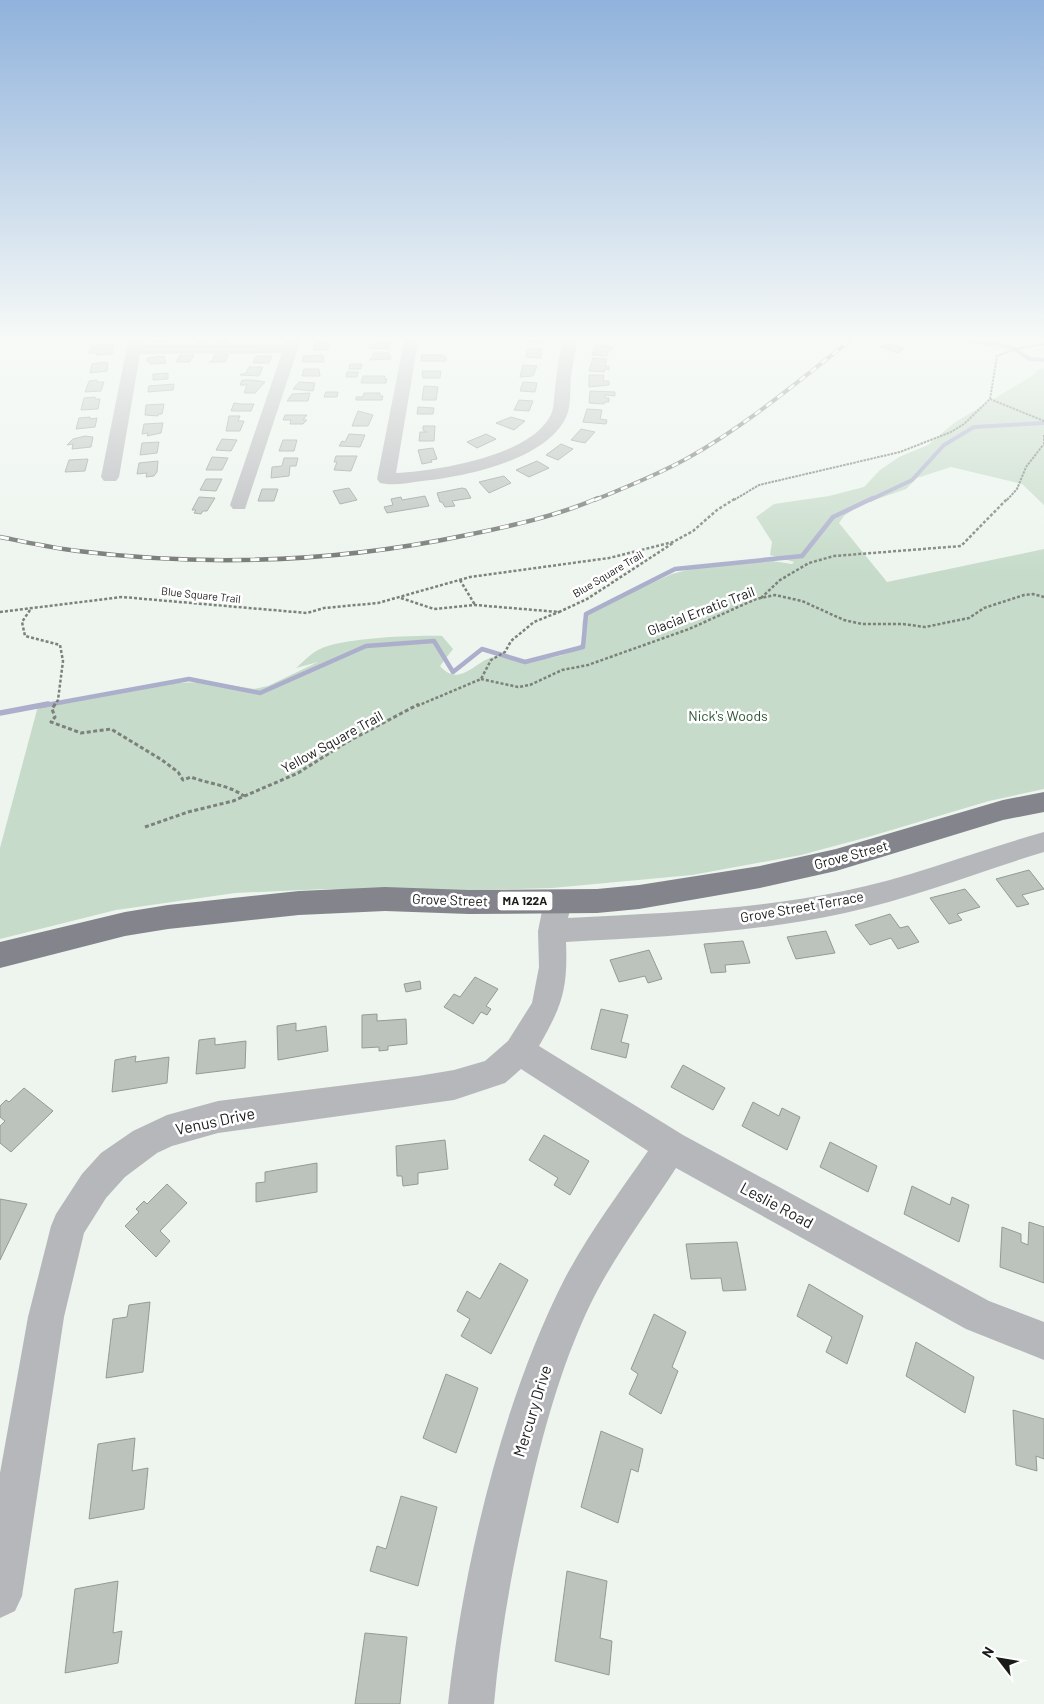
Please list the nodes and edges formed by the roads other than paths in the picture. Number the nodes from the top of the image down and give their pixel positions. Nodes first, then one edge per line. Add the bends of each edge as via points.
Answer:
1 (122, 416) edge
2 (269, 416) edge
3 (398, 416) edge
4 (558, 416) edge
5 (110, 478) dead end
6 (239, 505) dead end
7 (1044, 802) edge
8 (1044, 842) edge
9 (555, 916) junction
10 (0, 955) edge
11 (520, 1051) junction
12 (671, 1147) junction
13 (1044, 1341) edge
14 (0, 1596) edge
15 (471, 1704) edge

1 - 5 street
2 - 6 street
3 - 4 street via 386,479 434,476 471,468 520,449 541,436
7 - 9 main road, Grove Street / MA 122A via 1004,810 836,860 760,877 597,901
8 - 9 street, Grove Street Terrace via 932,879 843,902 730,920
9 - 10 main road, Grove Street / MA 122A via 469,902 385,899 299,903 125,924
9 - 11 street, Venus Drive via 553,967 546,1006
11 - 12 street, Leslie Road
11 - 14 street, Venus Drive via 494,1073 454,1085 218,1117 167,1130 114,1165 94,1186 68,1226 46,1317
12 - 13 street, Leslie Road via 979,1316
12 - 15 street, Mercury Drive via 595,1260 559,1330 529,1412 493,1560

